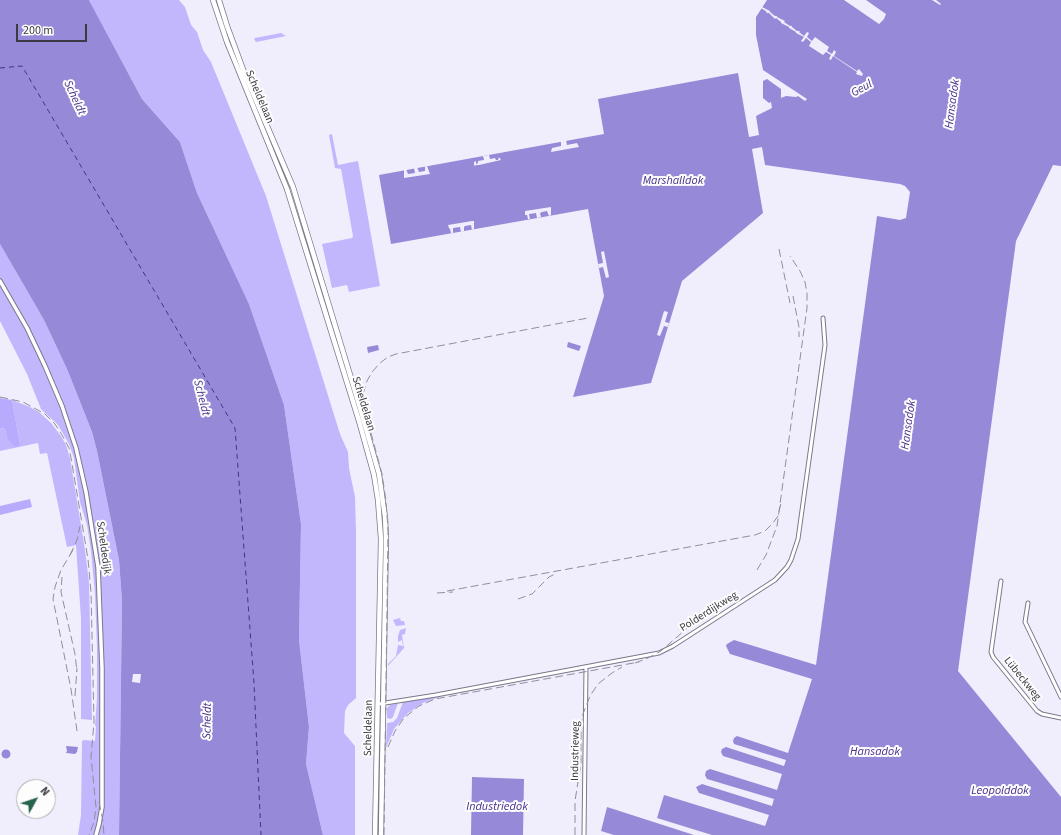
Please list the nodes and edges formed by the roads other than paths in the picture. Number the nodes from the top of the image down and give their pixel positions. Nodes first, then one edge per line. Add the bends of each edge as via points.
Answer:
1 (213, 0) edge
2 (220, 0) edge
3 (242, 73) junction
4 (0, 281) edge
5 (823, 318) dead end
6 (362, 420) junction
7 (1001, 581) dead end
8 (1028, 603) dead end
9 (384, 612) junction
10 (379, 615) junction
11 (381, 662) junction
12 (586, 667) junction
13 (1061, 697) edge
14 (381, 704) junction
15 (1061, 718) edge
16 (96, 835) edge
17 (376, 835) edge
18 (382, 835) edge
19 (584, 835) edge

1 - 3 main road, Scheldelaan
2 - 3 main road, Scheldelaan
3 - 6 main road, Scheldelaan via 271,141
4 - 16 street, Scheldedijk via 27,328 62,406 76,448 86,492 98,567 102,652 102,806
5 - 12 street, Polderdijkweg via 825,345 798,539 787,567 775,580 673,646 660,652
6 - 9 main road, Scheldelaan via 379,474 385,517
6 - 10 main road, Scheldelaan via 378,500 381,539
7 - 15 street, Lübeckweg via 991,652 993,657 1037,711
8 - 13 street, Lübeckweg via 1025,622
9 - 10 main road
9 - 11 main road, Scheldelaan
10 - 11 main road, Scheldelaan
11 - 14 main road, Scheldelaan
12 - 14 street, Polderdijkweg
12 - 19 street, Industrieweg
14 - 17 main road, Scheldelaan
14 - 18 main road, Scheldelaan

